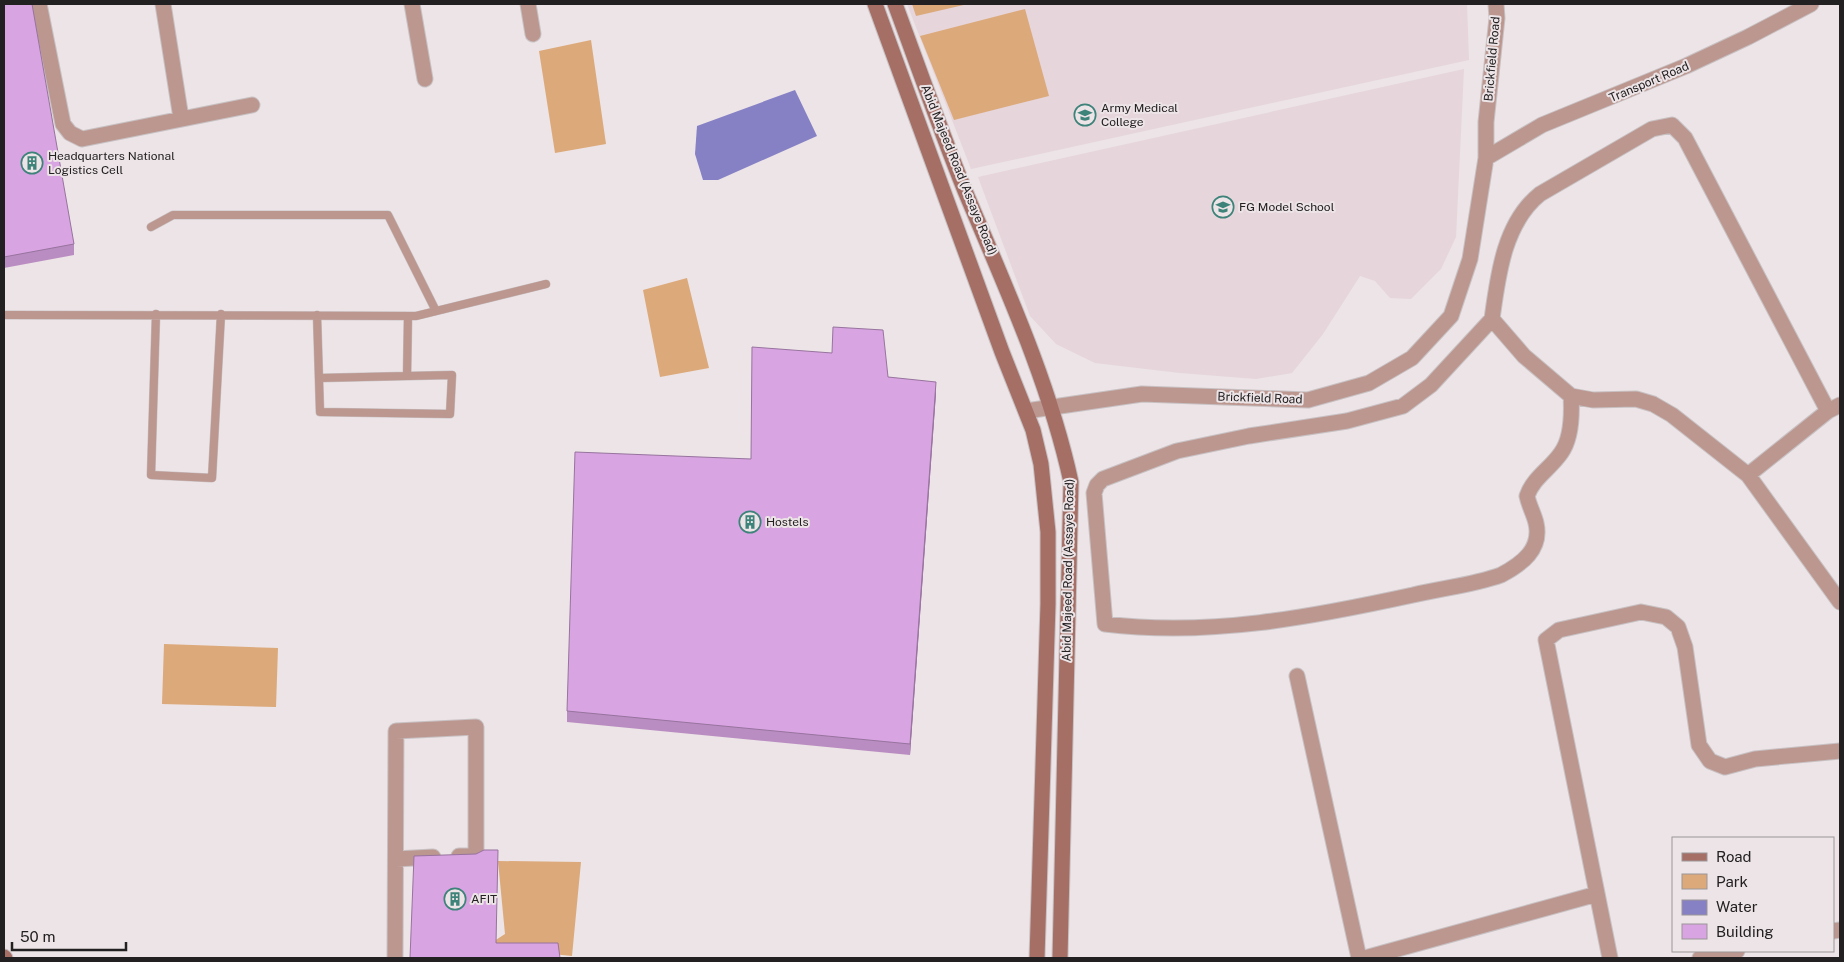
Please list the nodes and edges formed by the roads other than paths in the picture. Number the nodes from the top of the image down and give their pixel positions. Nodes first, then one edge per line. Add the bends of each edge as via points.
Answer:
1 (39, 4) edge
2 (163, 4) edge
3 (412, 4) edge
4 (528, 4) edge
5 (875, 4) edge
6 (895, 4) edge
7 (1496, 4) edge
8 (1811, 4) edge
9 (533, 34) dead end
10 (425, 79) dead end
11 (252, 105) dead end
12 (181, 118) junction
13 (1486, 158) junction
14 (151, 227) dead end
15 (546, 284) dead end
16 (436, 311) junction
17 (156, 314) junction
18 (221, 314) junction
19 (4, 315) edge
20 (317, 315) junction
21 (408, 316) junction
22 (1492, 319) junction
23 (407, 376) junction
24 (319, 378) junction
25 (1571, 396) junction
26 (1050, 408) junction
27 (1834, 408) edge
28 (1026, 411) junction
29 (1748, 475) junction
30 (1840, 602) edge
31 (1297, 676) dead end
32 (1840, 752) edge
33 (396, 859) junction
34 (1597, 894) junction
35 (1732, 952) edge
36 (396, 958) edge
37 (1037, 958) edge
38 (1060, 958) edge
39 (1359, 958) edge
40 (1365, 958) edge
41 (1610, 958) edge
42 (1700, 958) edge

1 - 12 street via 63,124 70,133 82,139
2 - 12 street
3 - 10 street
4 - 9 street
5 - 28 main road, Abid Majeed Road (Assaye Road)
6 - 26 main road, Abid Majeed Road (Assaye Road) via 946,144 1025,334
7 - 13 street, Brickfield Road
8 - 13 street, Transport Road via 1686,66 1542,125
11 - 12 street
13 - 26 street, Brickfield Road via 1470,259 1451,316 1412,358 1369,383 1308,400 1142,394
14 - 16 lane via 173,215 388,215
15 - 16 lane
16 - 21 lane
17 - 18 lane
17 - 18 lane via 151,475 212,478
17 - 19 lane
18 - 20 lane
20 - 21 lane
20 - 24 lane
21 - 23 lane
22 - 25 street via 1524,356
22 - 25 street via 1431,385 1404,406 1347,421 1177,451 1104,479 1094,494 1105,624 1185,628 1261,623 1374,603 1501,575 1519,564 1537,543 1536,522 1527,496 1567,442
22 - 27 street via 1506,248 1522,212 1531,201 1652,129 1672,125 1685,138
23 - 24 lane
23 - 24 lane via 452,375 450,414 320,412
25 - 29 street via 1593,400 1636,399 1653,404 1672,415
26 - 28 street, Brickfield Road
26 - 38 main road, Abid Majeed Road (Assaye Road) via 1062,439 1071,482
27 - 29 street
28 - 37 main road, Abid Majeed Road (Assaye Road) via 1041,464 1048,532
29 - 30 street
31 - 39 street
32 - 34 street via 1755,759 1725,767 1710,761 1699,746 1685,647 1678,627 1666,617 1641,612 1559,630 1546,640
33 - 33 street via 396,731 476,727 476,856
33 - 36 street
34 - 40 street
34 - 41 street
35 - 42 street

